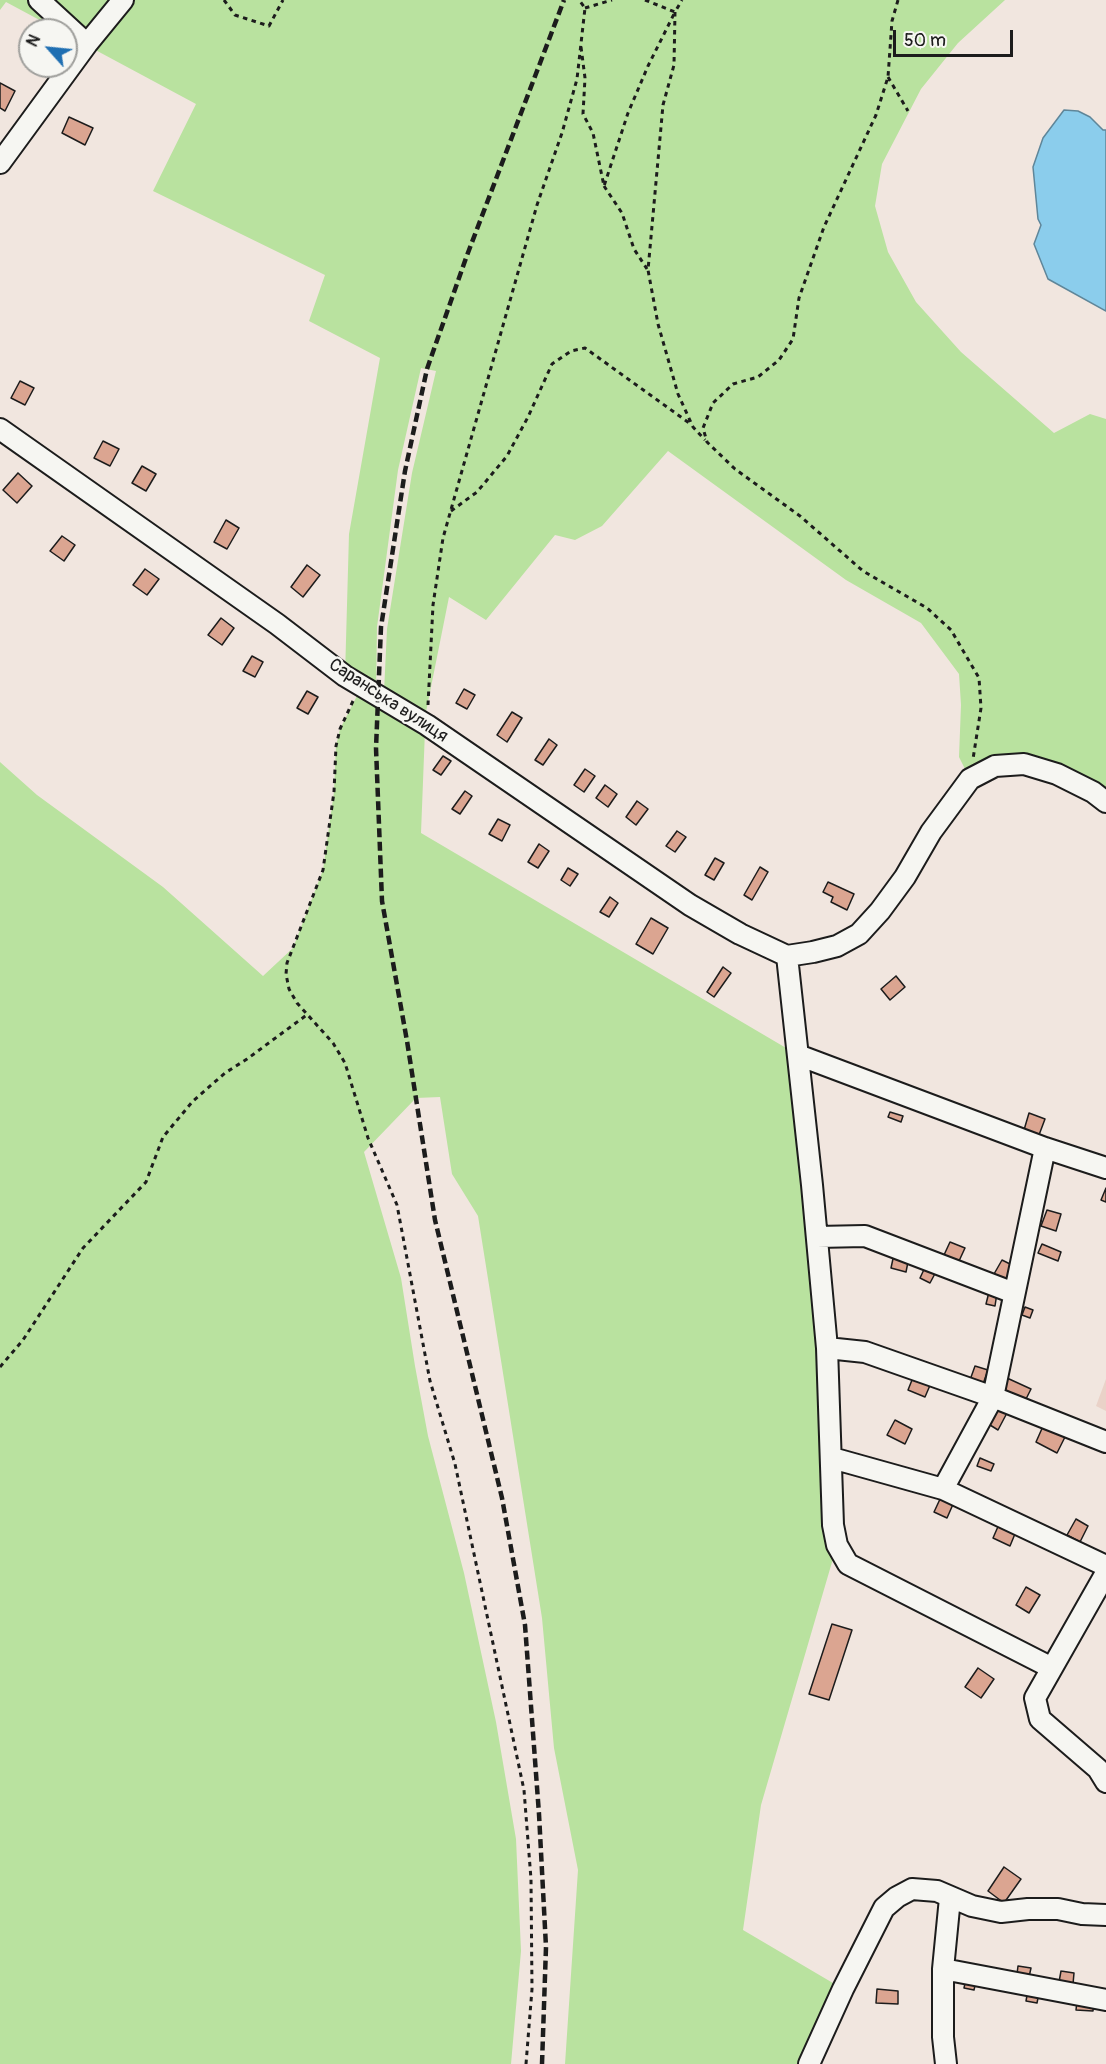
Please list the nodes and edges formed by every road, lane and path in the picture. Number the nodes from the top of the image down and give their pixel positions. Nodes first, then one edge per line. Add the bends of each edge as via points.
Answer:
1 (39, 0) edge
2 (123, 0) edge
3 (224, 0) edge
4 (282, 0) edge
5 (579, 0) edge
6 (612, 0) edge
7 (645, 0) edge
8 (682, 0) edge
9 (897, 0) edge
10 (585, 8) junction
11 (675, 12) junction
12 (580, 42) junction
13 (87, 44) junction
14 (888, 77) junction
15 (908, 111) dead end
16 (0, 164) edge
17 (604, 186) junction
18 (648, 270) junction
19 (693, 427) junction
20 (0, 429) edge
21 (707, 442) junction
22 (450, 512) junction
23 (362, 686) junction
24 (428, 725) junction
25 (970, 779) junction
26 (1106, 802) edge
27 (787, 956) junction
28 (308, 1014) junction
29 (798, 1055) junction
30 (1045, 1148) junction
31 (1106, 1168) edge
32 (817, 1237) junction
33 (1014, 1293) junction
34 (827, 1348) junction
35 (0, 1366) edge
36 (993, 1397) junction
37 (1106, 1442) edge
38 (832, 1458) junction
39 (943, 1489) junction
40 (1106, 1566) edge
41 (1106, 1573) edge
42 (1052, 1668) junction
43 (1106, 1782) edge
44 (950, 1898) junction
45 (1106, 1915) edge
46 (943, 1969) junction
47 (1106, 2000) edge
48 (526, 2064) edge
49 (809, 2064) edge
50 (946, 2064) edge

1 - 13 street
2 - 13 street
3 - 4 path via 235,15 269,26
5 - 10 path
6 - 10 path
7 - 11 path
8 - 11 path
9 - 14 path
10 - 12 path
11 - 17 path via 628,113
11 - 18 path via 674,65 663,105
12 - 17 path via 585,78 583,114 593,133
12 - 22 path via 577,80 537,205
13 - 16 street
14 - 15 path
14 - 21 path via 876,115 824,227 799,298 793,339 779,360 758,377 733,384 713,403 703,428
17 - 18 path via 622,213 634,249
18 - 19 path via 678,394
19 - 21 path
19 - 22 path via 585,348 571,351 552,364 507,456 477,492
20 - 23 street, Саранська вулиця
21 - 25 path via 863,571 927,608 951,630 979,678 981,708
22 - 24 path via 433,605
23 - 24 street, Саранська вулиця
23 - 28 path via 340,729 336,746 323,870 287,963 289,989
24 - 27 street, Саранська вулиця via 690,905
25 - 26 street via 995,765 1024,764 1058,774
25 - 27 street via 931,832 905,877 859,934 837,946
27 - 29 street
28 - 35 path via 225,1073 193,1101 163,1137 146,1182 83,1248 23,1340
28 - 48 path via 345,1063 368,1138 397,1205 430,1381 455,1464 524,1790 531,1880 532,1989
29 - 30 street
29 - 32 street
30 - 31 street
30 - 33 street
32 - 33 street via 865,1236
32 - 34 street
33 - 36 street
34 - 36 street via 865,1352
34 - 38 street
36 - 37 street
36 - 39 street
38 - 39 street
38 - 42 street via 833,1525 837,1545 848,1564
39 - 40 street
41 - 42 street
42 - 43 street via 1035,1698 1040,1719 1098,1769
44 - 45 street via 1001,1912 1029,1908
44 - 46 street
44 - 49 street via 937,1891 912,1889 884,1908
46 - 47 street
46 - 50 street

